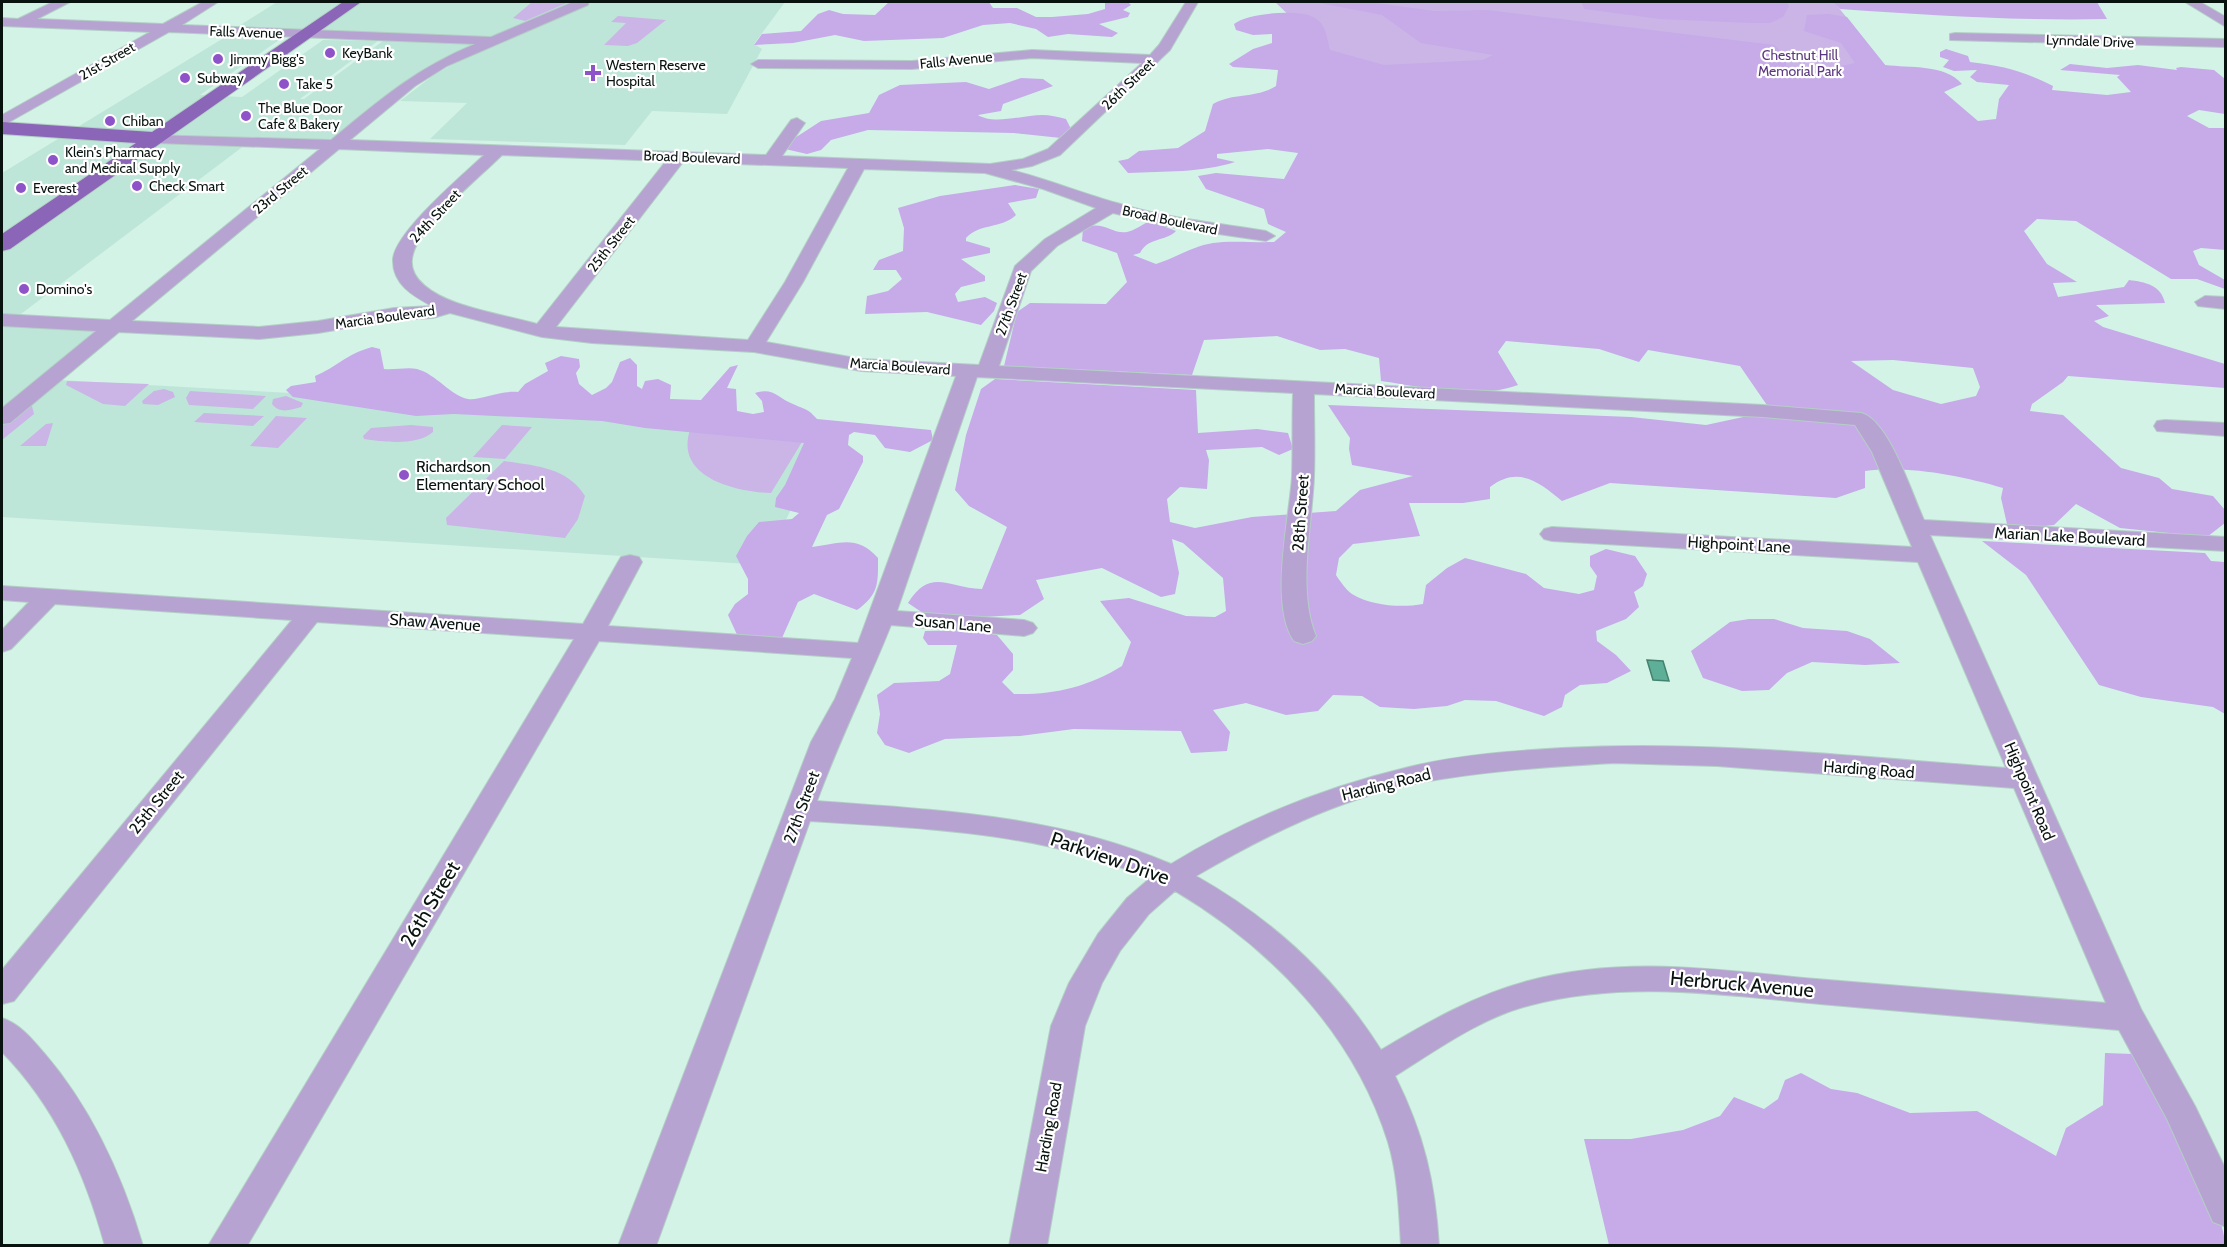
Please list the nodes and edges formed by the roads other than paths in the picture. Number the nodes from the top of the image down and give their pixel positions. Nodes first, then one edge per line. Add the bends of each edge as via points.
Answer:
1 (63, 2) edge
2 (212, 2) edge
3 (353, 2) edge
4 (583, 2) edge
5 (1192, 2) edge
6 (2192, 2) edge
7 (2, 22) edge
8 (20, 23) junction
9 (2226, 23) edge
10 (163, 29) junction
11 (2, 32) edge
12 (305, 34) junction
13 (1955, 37) dead end
14 (491, 40) junction
15 (2226, 43) edge
16 (1154, 59) junction
17 (758, 64) dead end
18 (2, 121) edge
19 (797, 123) dead end
20 (2, 128) edge
21 (2, 135) edge
22 (110, 136) junction
23 (156, 138) junction
24 (334, 145) junction
25 (497, 151) junction
26 (1049, 155) junction
27 (679, 156) junction
28 (771, 159) junction
29 (859, 163) junction
30 (985, 168) junction
31 (1049, 185) junction
32 (1110, 207) junction
33 (1266, 236) dead end
34 (2, 244) edge
35 (2205, 302) dead end
36 (2226, 303) edge
37 (449, 307) junction
38 (2, 320) edge
39 (115, 326) junction
40 (542, 331) junction
41 (754, 346) junction
42 (977, 371) junction
43 (1303, 387) junction
44 (1806, 413) joint
45 (2, 418) edge
46 (2165, 426) dead end
47 (2226, 430) edge
48 (1915, 527) junction
49 (1552, 534) dead end
50 (2226, 544) edge
51 (1927, 555) junction
52 (630, 562) dead end
53 (2, 593) edge
54 (49, 596) junction
55 (311, 614) junction
56 (882, 617) junction
57 (1023, 628) dead end
58 (591, 633) junction
59 (1303, 636) dead end
60 (2, 644) edge
61 (868, 651) junction
62 (2025, 779) junction
63 (800, 810) junction
64 (1173, 877) junction
65 (2, 992) edge
66 (2129, 1018) junction
67 (2, 1031) edge
68 (1375, 1071) junction
69 (2226, 1211) edge
70 (124, 1245) edge
71 (227, 1245) edge
72 (637, 1245) edge
73 (1028, 1245) edge
74 (1420, 1245) edge

1 - 8 street
2 - 10 street, 21st Street
3 - 12 main road
4 - 14 street, 23rd Street
5 - 16 street, 26th Street
6 - 9 street
7 - 8 street, Falls Avenue
8 - 10 street, Falls Avenue
8 - 11 street
10 - 12 street, Falls Avenue
10 - 18 street, 21st Street
12 - 14 street, Falls Avenue
12 - 23 main road
13 - 15 street, Lynndale Drive
14 - 24 street, 23rd Street via 422,75
16 - 17 street, Falls Avenue via 1032,54 912,65
16 - 26 street, 26th Street
19 - 28 street
20 - 22 main road, Broad Boulevard via 84,131
21 - 22 main road, Broad Boulevard via 73,139
22 - 23 main road, Broad Boulevard
23 - 24 street, Broad Boulevard
23 - 34 main road
24 - 25 street, Broad Boulevard
24 - 39 street, 23rd Street
25 - 27 street, Broad Boulevard
25 - 37 street, 24th Street via 414,235 403,254 407,279
26 - 30 street, 26th Street via 1026,163
26 - 31 street via 1044,166
27 - 28 street, Broad Boulevard
27 - 40 street, 25th Street
28 - 29 street, Broad Boulevard
29 - 30 street, Broad Boulevard
29 - 41 street
30 - 31 street, Broad Boulevard
31 - 32 street, Broad Boulevard
32 - 33 street, Broad Boulevard via 1199,228
32 - 42 street, 27th Street via 1050,243 1029,261
35 - 36 street
37 - 39 street, Marcia Boulevard via 270,333
37 - 40 street, Marcia Boulevard
38 - 39 street, Marcia Boulevard
39 - 45 street, 23rd Street
40 - 41 street, Marcia Boulevard
41 - 42 street, Marcia Boulevard via 861,365
42 - 43 street, Marcia Boulevard
42 - 56 street, 27th Street
43 - 44 street, Marcia Boulevard
43 - 59 street, 28th Street via 1303,478 1296,578 1297,629
44 - 48 street, Highpoint Road via 1852,417 1866,424
46 - 47 street
48 - 50 street, Marian Lake Boulevard
48 - 51 street, Highpoint Road
49 - 51 street, Highpoint Lane
51 - 62 street, Highpoint Road
52 - 58 street, 26th Street
53 - 54 street, Shaw Avenue
54 - 55 street, Shaw Avenue
54 - 60 street
55 - 58 street, Shaw Avenue
55 - 65 street, 25th Street
56 - 57 street, Susan Lane
56 - 61 street, 27th Street
58 - 61 street, Shaw Avenue
58 - 71 street, 26th Street
61 - 63 street, 27th Street via 825,742
62 - 64 street, Harding Road via 1645,753 1558,755 1489,762 1401,779 1324,801 1256,830
62 - 66 street, Highpoint Road
63 - 64 street, Parkview Drive via 1017,829 1087,846
63 - 72 street, 27th Street
64 - 68 street, Parkview Drive via 1252,925 1305,974 1330,1002
64 - 73 street, Harding Road via 1122,925 1092,966 1078,995 1054,1091
66 - 68 street, Herbruck Avenue via 1743,983 1627,977 1527,993 1492,1006
66 - 69 street, Highpoint Road via 2183,1116
67 - 70 street via 42,1071 72,1118 96,1164
68 - 74 street, Parkview Drive via 1406,1142

